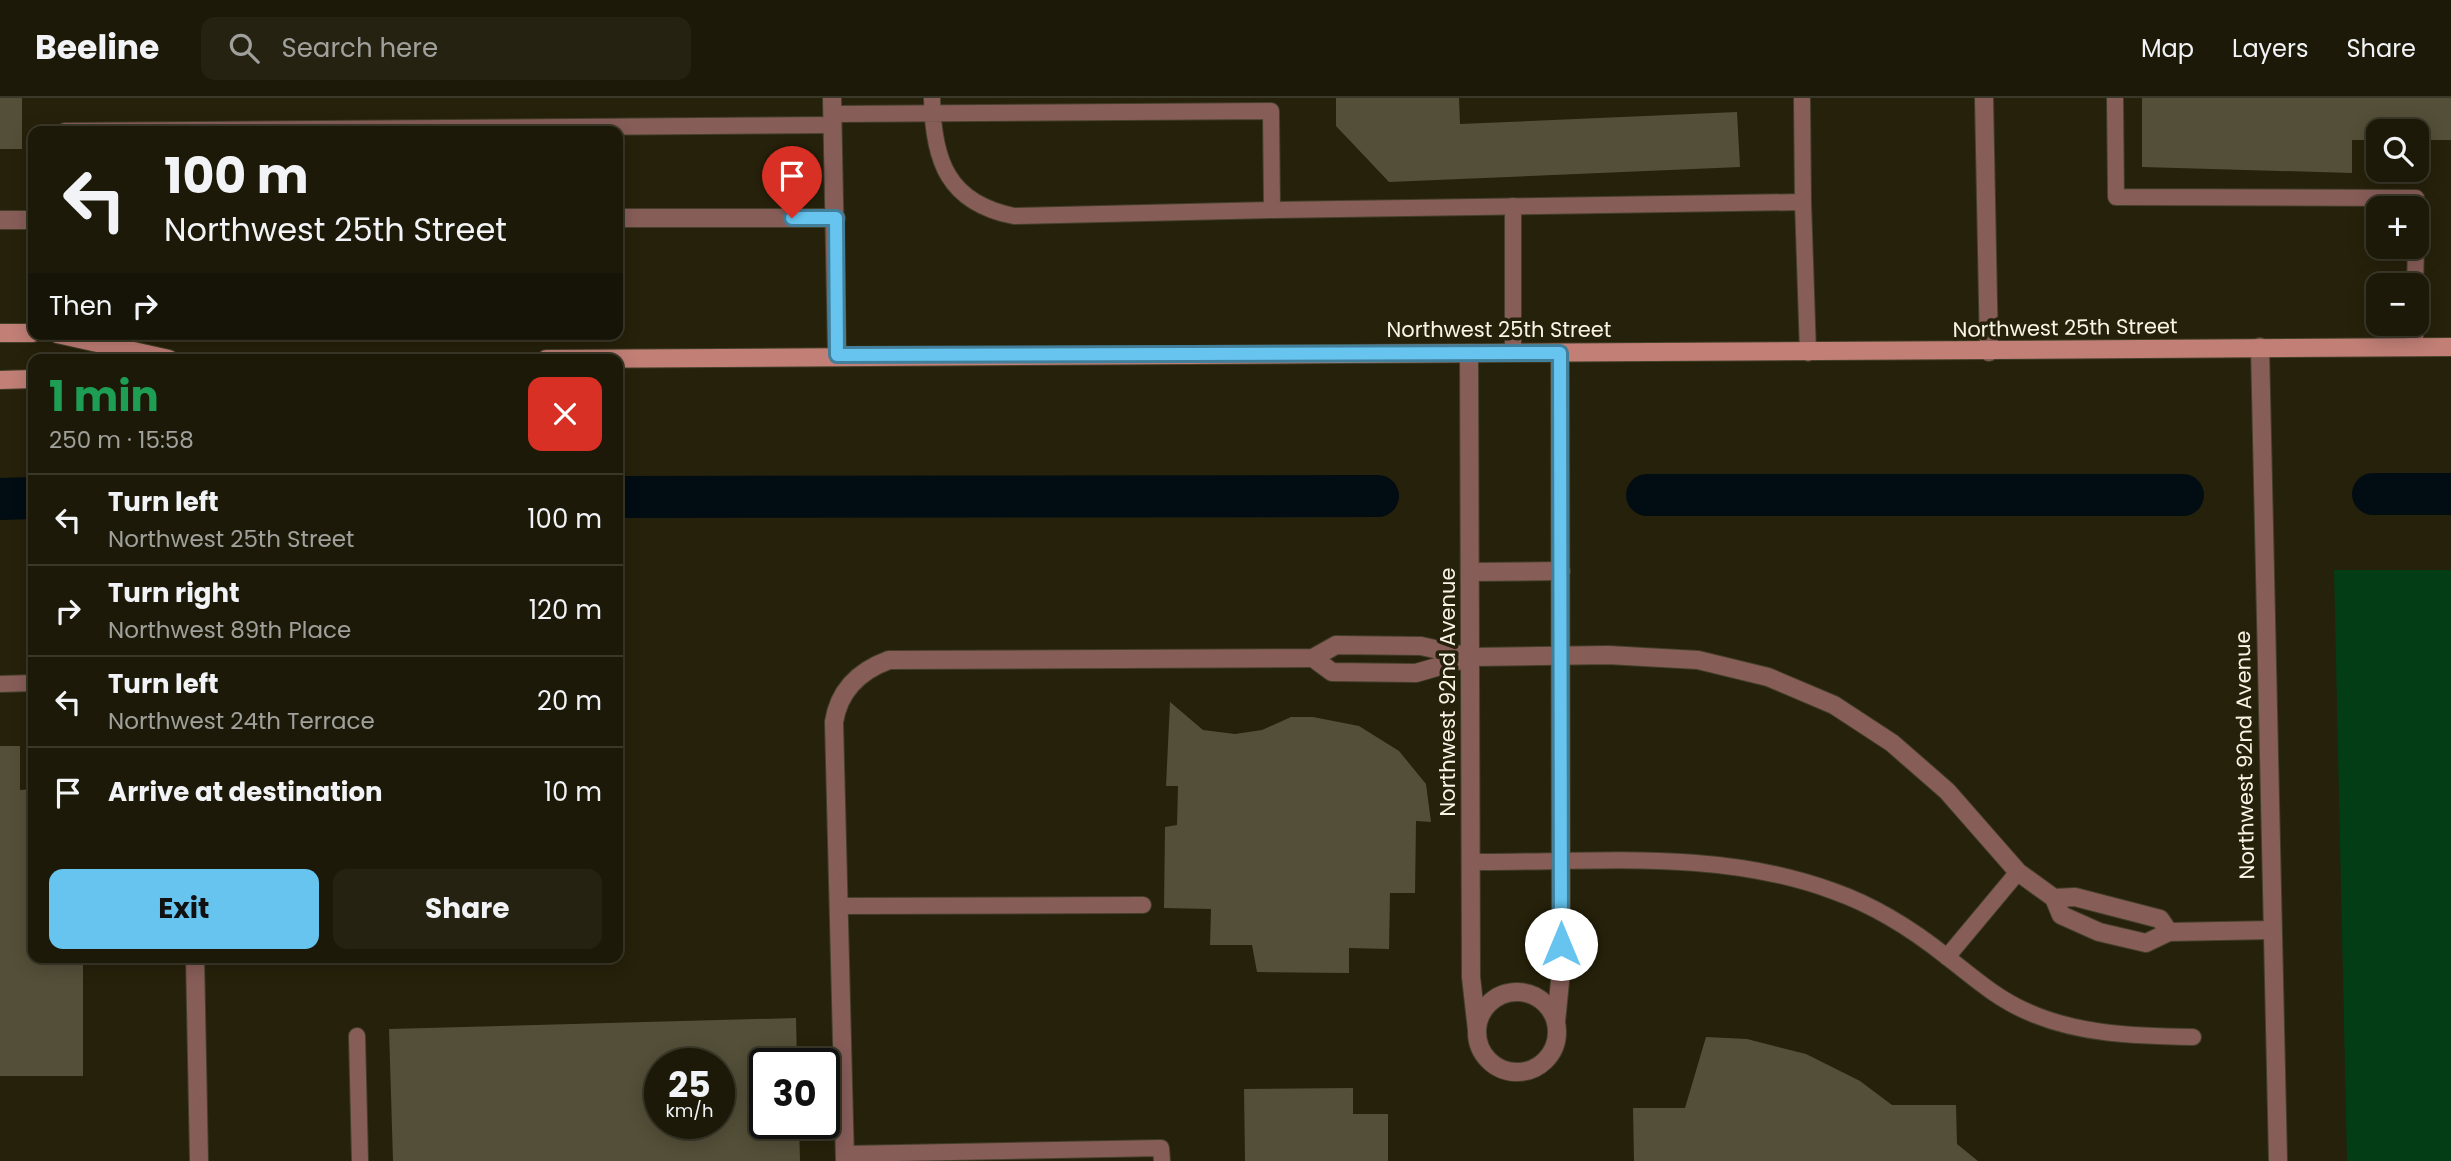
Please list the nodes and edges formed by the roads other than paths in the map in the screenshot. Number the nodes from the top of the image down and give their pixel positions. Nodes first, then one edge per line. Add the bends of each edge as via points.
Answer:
1 (1984, 98) edge
2 (2115, 98) edge
3 (1802, 100) dead end
4 (1271, 104) edge
5 (932, 105) edge
6 (1181, 105) edge
7 (833, 112) edge
8 (267, 126) edge
9 (2366, 198) edge
10 (1803, 202) junction
11 (1513, 206) junction
12 (1272, 210) junction
13 (623, 218) edge
14 (836, 218) junction
15 (0, 220) edge
16 (28, 220) edge
17 (0, 333) edge
18 (28, 333) edge
19 (2415, 336) edge
20 (84, 340) edge
21 (2260, 347) junction
22 (2415, 347) junction
23 (2451, 347) edge
24 (1989, 352) junction
25 (1469, 353) junction
26 (1513, 353) junction
27 (1560, 353) junction
28 (1808, 353) junction
29 (147, 354) edge
30 (837, 355) junction
31 (623, 358) edge
32 (28, 379) edge
33 (0, 380) edge
34 (1561, 571) junction
35 (1471, 572) junction
36 (1471, 657) junction
37 (1560, 657) junction
38 (1313, 659) junction
39 (28, 683) edge
40 (0, 684) edge
41 (1470, 862) junction
42 (1561, 863) junction
43 (2018, 872) junction
44 (2054, 898) junction
45 (1143, 905) dead end
46 (838, 906) junction
47 (2272, 930) junction
48 (2169, 932) junction
49 (1947, 957) junction
50 (195, 963) edge
51 (1556, 1022) junction
52 (1477, 1030) junction
53 (357, 1036) dead end
54 (2193, 1037) dead end
55 (845, 1157) edge
56 (947, 1157) edge
57 (200, 1161) edge
58 (360, 1161) edge
59 (1162, 1161) edge
60 (2278, 1161) edge

1 - 24 street
2 - 9 lane via 2116,197
3 - 10 lane
4 - 6 lane
4 - 12 lane
5 - 6 lane
5 - 7 lane
5 - 12 lane via 941,162 970,200 991,211 1014,216
7 - 8 lane
7 - 14 street
10 - 11 lane
10 - 28 lane
11 - 12 lane
11 - 26 lane
13 - 14 street
14 - 30 street
15 - 16 street
17 - 18 main road
19 - 22 lane
20 - 29 main road
21 - 22 main road, Northwest 25th Street
21 - 24 main road, Northwest 25th Street
21 - 47 street, Northwest 92nd Avenue
22 - 23 main road, Northwest 25th Street
24 - 28 main road, Northwest 25th Street
25 - 26 main road, Northwest 25th Street
25 - 30 main road, Northwest 25th Street
25 - 35 street, Northwest 92nd Avenue
26 - 27 main road, Northwest 25th Street
27 - 28 main road, Northwest 25th Street
27 - 34 street
30 - 31 main road, Northwest 25th Street
32 - 33 main road
34 - 35 street
34 - 37 street
35 - 36 street, Northwest 92nd Avenue
36 - 37 street
36 - 38 street via 1421,646 1336,645
36 - 38 street via 1416,673 1332,672
36 - 41 street, Northwest 92nd Avenue
37 - 42 street
37 - 43 street via 1608,654 1698,660 1768,677 1834,705 1921,766
38 - 46 street via 902,659 874,665 848,687 834,722
39 - 40 lane
41 - 42 lane
41 - 52 street, Northwest 92nd Avenue via 1471,977
42 - 49 lane via 1689,861 1785,875 1868,904
42 - 51 street
43 - 44 street
43 - 49 lane
44 - 48 street via 2076,897 2160,919
44 - 48 street via 2061,915 2110,936 2146,943
45 - 46 lane
46 - 55 street
47 - 48 street
47 - 60 street, Northwest 92nd Avenue
49 - 54 lane via 2004,1000 2057,1022 2119,1034
50 - 57 street
51 - 52 street via 1543,1001 1519,992 1495,998 1479,1018
51 - 52 street via 1557,1036 1546,1060 1521,1072 1507,1071 1485,1056
53 - 58 lane
55 - 56 lane
56 - 59 lane via 1161,1148

